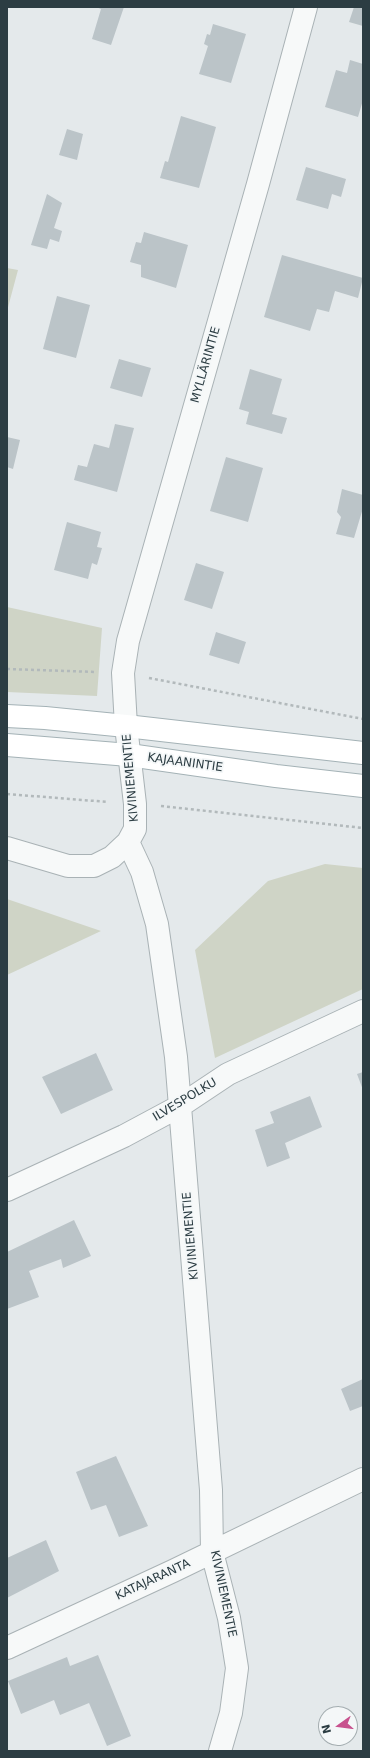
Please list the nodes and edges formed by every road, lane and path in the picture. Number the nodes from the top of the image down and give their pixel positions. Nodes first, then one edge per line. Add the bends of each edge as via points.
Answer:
1 (306, 7) edge
2 (7, 669) edge
3 (124, 673) junction
4 (7, 716) edge
5 (363, 719) edge
6 (126, 726) junction
7 (7, 745) edge
8 (363, 753) edge
9 (129, 755) junction
10 (363, 786) edge
11 (7, 794) edge
12 (99, 801) dead end
13 (180, 807) dead end
14 (363, 828) edge
15 (128, 842) junction
16 (7, 848) edge
17 (363, 1011) edge
18 (180, 1106) junction
19 (7, 1190) edge
20 (363, 1479) edge
21 (212, 1552) junction
22 (7, 1648) edge
23 (220, 1751) edge

1 - 3 street, MYLLÄRINTIE via 128,641
2 - 3 path
3 - 5 path
3 - 6 street, MYLLÄRINTIE
4 - 6 main road
6 - 8 main road
6 - 9 street, KIVINIEMENTIE
7 - 9 main road, KAJAANINTIE
9 - 10 main road, KAJAANINTIE
9 - 15 street, KIVINIEMENTIE via 135,804 135,829
11 - 12 path
13 - 14 path
15 - 16 street via 112,857 94,866 68,866
15 - 18 street, KIVINIEMENTIE via 142,872 157,924 176,1057
17 - 18 street, ILVESPOLKU via 228,1074
18 - 19 street, ILVESPOLKU via 124,1136
18 - 21 street, KIVINIEMENTIE via 212,1490
20 - 21 street, KATAJARANTA
21 - 22 street, KATAJARANTA
21 - 23 street, KIVINIEMENTIE via 229,1618 237,1668 231,1713

